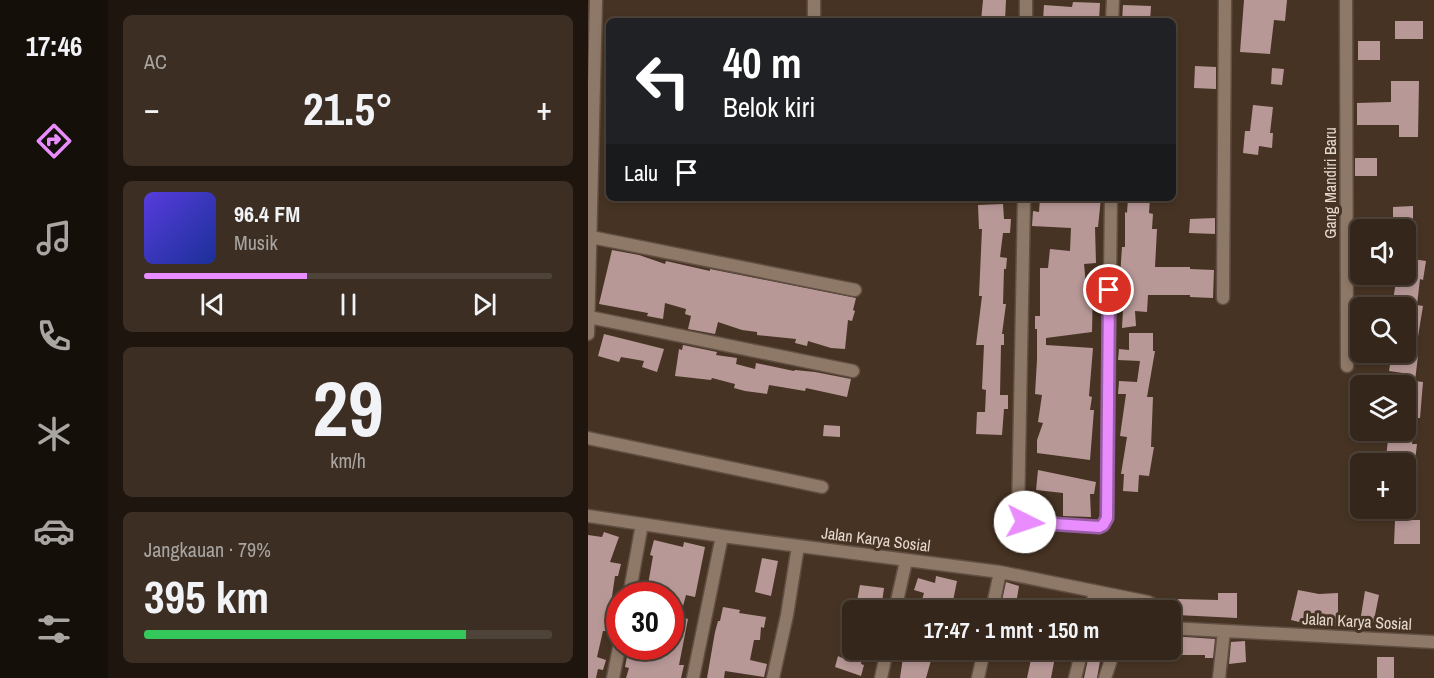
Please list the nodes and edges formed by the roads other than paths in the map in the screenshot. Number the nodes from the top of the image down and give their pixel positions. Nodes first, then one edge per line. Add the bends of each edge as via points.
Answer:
1 (596, 0) edge
2 (814, 0) edge
3 (1026, 0) edge
4 (1113, 0) edge
5 (1225, 0) edge
6 (1346, 0) edge
7 (814, 18) edge
8 (1026, 18) edge
9 (1112, 18) edge
10 (1024, 201) edge
11 (1111, 201) edge
12 (591, 237) junction
13 (855, 290) dead end
14 (1223, 298) dead end
15 (589, 317) edge
16 (588, 334) edge
17 (1347, 366) dead end
18 (853, 371) dead end
19 (588, 438) edge
20 (822, 487) dead end
21 (588, 516) edge
22 (642, 524) junction
23 (722, 536) junction
24 (798, 546) junction
25 (906, 561) junction
26 (1000, 572) junction
27 (631, 582) edge
28 (1095, 591) junction
29 (897, 600) edge
30 (994, 600) edge
31 (1093, 600) edge
32 (1138, 600) edge
33 (1181, 629) edge
34 (1224, 631) junction
35 (1434, 636) edge
36 (1434, 642) edge
37 (617, 660) edge
38 (885, 660) edge
39 (982, 660) edge
40 (1080, 660) edge
41 (1111, 660) edge
42 (613, 678) edge
43 (693, 678) edge
44 (773, 678) edge
45 (881, 678) edge
46 (978, 678) edge
47 (1075, 678) edge
48 (1106, 678) edge
49 (1219, 678) edge

1 - 12 street
2 - 7 street
3 - 8 street
4 - 9 street
5 - 14 street
6 - 17 street, Gang Mandiri Baru
10 - 11 street via 1018,515 1025,522 1099,527 1107,518
12 - 13 street
12 - 15 street
15 - 16 street
15 - 18 street
19 - 20 street
21 - 22 street, Jalan Karya Sosial
22 - 23 street, Jalan Karya Sosial
22 - 27 street
23 - 24 street, Jalan Karya Sosial
23 - 43 street
24 - 25 street, Jalan Karya Sosial
24 - 44 street
25 - 26 street, Jalan Karya Sosial
25 - 29 street
26 - 28 street, Jalan Karya Sosial
26 - 30 street
28 - 31 street
28 - 32 street, Jalan Karya Sosial
33 - 34 street, Jalan Karya Sosial
34 - 36 street, Jalan Karya Sosial
34 - 49 street
35 - 36 street
37 - 42 street
38 - 45 street
39 - 46 street
40 - 47 street
41 - 48 street

